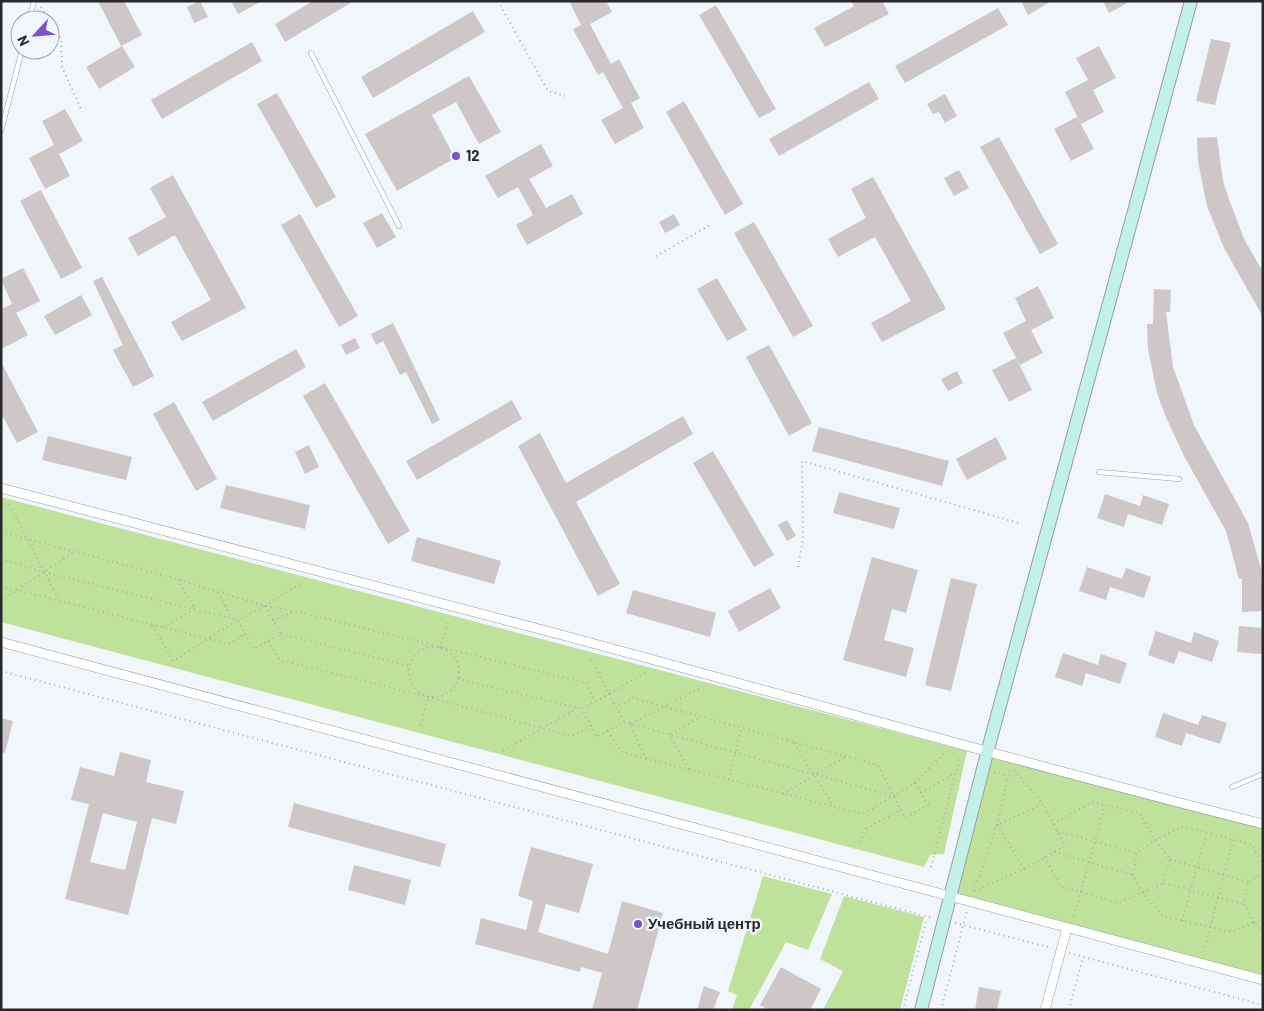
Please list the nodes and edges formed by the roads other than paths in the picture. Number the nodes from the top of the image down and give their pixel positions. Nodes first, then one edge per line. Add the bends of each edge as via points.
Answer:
1 (1191, 1) edge
2 (311, 53) dead end
3 (19, 60) edge
4 (1, 131) edge
5 (399, 226) dead end
6 (1099, 472) dead end
7 (1179, 478) dead end
8 (1, 488) edge
9 (1, 642) edge
10 (987, 753) junction
11 (1263, 774) edge
12 (1232, 787) dead end
13 (1263, 824) edge
14 (952, 895) junction
15 (1067, 928) junction
16 (1263, 980) edge
17 (922, 1010) edge
18 (1045, 1010) edge

1 - 10 street
2 - 5 lane
3 - 4 lane
6 - 7 lane
8 - 10 street via 774,692
9 - 14 street
10 - 13 street
10 - 14 street
11 - 12 lane
14 - 15 street
14 - 17 street
15 - 16 street
15 - 18 street

